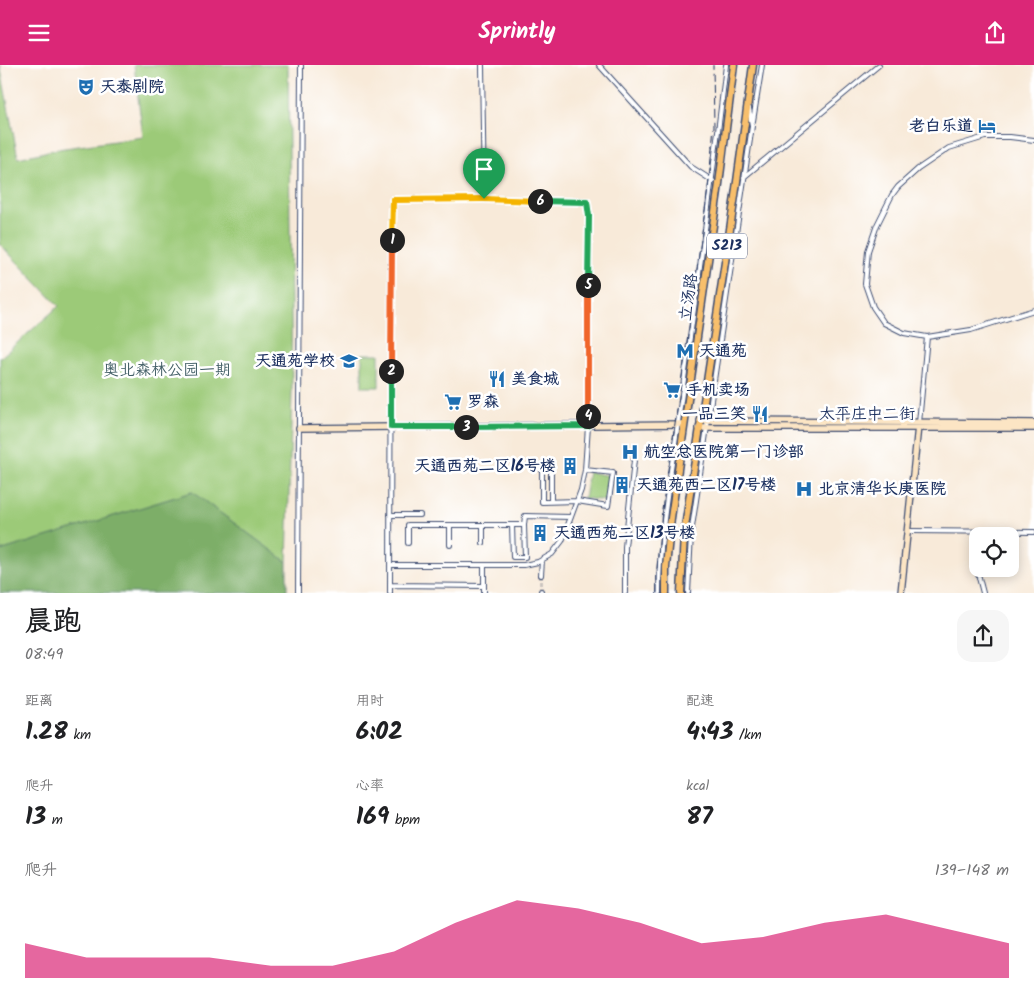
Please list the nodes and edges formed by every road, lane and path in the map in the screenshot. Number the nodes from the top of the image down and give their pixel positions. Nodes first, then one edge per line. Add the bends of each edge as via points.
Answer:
1 (301, 65) edge
2 (482, 65) edge
3 (599, 65) edge
4 (726, 65) edge
5 (734, 65) edge
6 (753, 65) edge
7 (762, 65) edge
8 (879, 65) edge
9 (748, 99) junction
10 (752, 125) junction
11 (1034, 140) edge
12 (744, 177) junction
13 (716, 182) junction
14 (484, 199) junction
15 (1034, 310) edge
16 (927, 337) junction
17 (1034, 423) edge
18 (681, 424) junction
19 (703, 425) junction
20 (918, 425) junction
21 (588, 426) junction
22 (391, 427) junction
23 (1034, 428) edge
24 (299, 429) junction
25 (634, 460) dead end
26 (550, 467) dead end
27 (585, 470) junction
28 (542, 471) dead end
29 (551, 501) junction
30 (577, 501) junction
31 (390, 515) junction
32 (420, 515) dead end
33 (571, 517) junction
34 (450, 525) junction
35 (483, 525) junction
36 (512, 525) junction
37 (524, 525) junction
38 (908, 531) junction
39 (969, 532) edge
40 (1019, 532) edge
41 (1034, 532) edge
42 (408, 543) dead end
43 (483, 543) dead end
44 (450, 545) dead end
45 (542, 560) junction
46 (390, 565) junction
47 (484, 565) junction
48 (541, 575) tunnel mouth
49 (979, 577) edge
50 (390, 585) junction
51 (484, 585) junction
52 (298, 593) edge
53 (390, 593) edge
54 (484, 593) edge
55 (625, 593) edge
56 (659, 593) edge
57 (666, 593) edge
58 (682, 593) edge
59 (688, 593) edge
60 (901, 593) edge
61 (983, 593) edge

1 - 24 street
2 - 14 street
3 - 13 street via 691,167
4 - 13 street, 立汤路 / S213
5 - 13 main road, 立汤路 / S213
6 - 9 main road, 立汤路 / S213
7 - 10 street
8 - 12 street
9 - 10 street, 立汤路 / S213
9 - 19 main road, 立汤路 / S213
10 - 12 street, 立汤路 / S213
11 - 16 street via 985,137 949,148 918,169 892,195 868,251 865,284 873,307 884,323 904,333
12 - 19 street, 立汤路 / S213
13 - 18 main road, 立汤路 / S213
14 - 21 street via 587,202
14 - 22 street via 393,200
15 - 16 street via 971,330
16 - 20 street
17 - 20 street, 太平庄中二街
18 - 21 street
18 - 56 street, 立汤路 / S213 via 664,516
18 - 57 main road, 立汤路 / S213
19 - 20 street, 太平庄中二街
19 - 58 main road, 立汤路 / S213 via 684,534
19 - 59 street, 立汤路 / S213
20 - 23 street, 太平庄中二街
20 - 38 street
21 - 22 street
21 - 27 street
22 - 24 street
22 - 31 street
24 - 52 street
25 - 55 street via 625,547
26 - 29 street
27 - 30 street
27 - 30 street via 613,473 608,506
28 - 29 street via 542,502
29 - 30 street
30 - 33 street
31 - 32 street
31 - 46 street
33 - 37 street via 525,516
33 - 45 street via 562,541 552,554
34 - 35 street
34 - 42 street via 408,525
34 - 44 street
35 - 36 street
35 - 43 street
36 - 37 street
36 - 37 street via 513,557 525,557
38 - 39 street
38 - 60 street
40 - 41 street
45 - 47 street via 524,565
45 - 48 street
46 - 47 street
46 - 50 street
47 - 51 street
49 - 61 street
50 - 51 street
50 - 53 street
51 - 54 street

